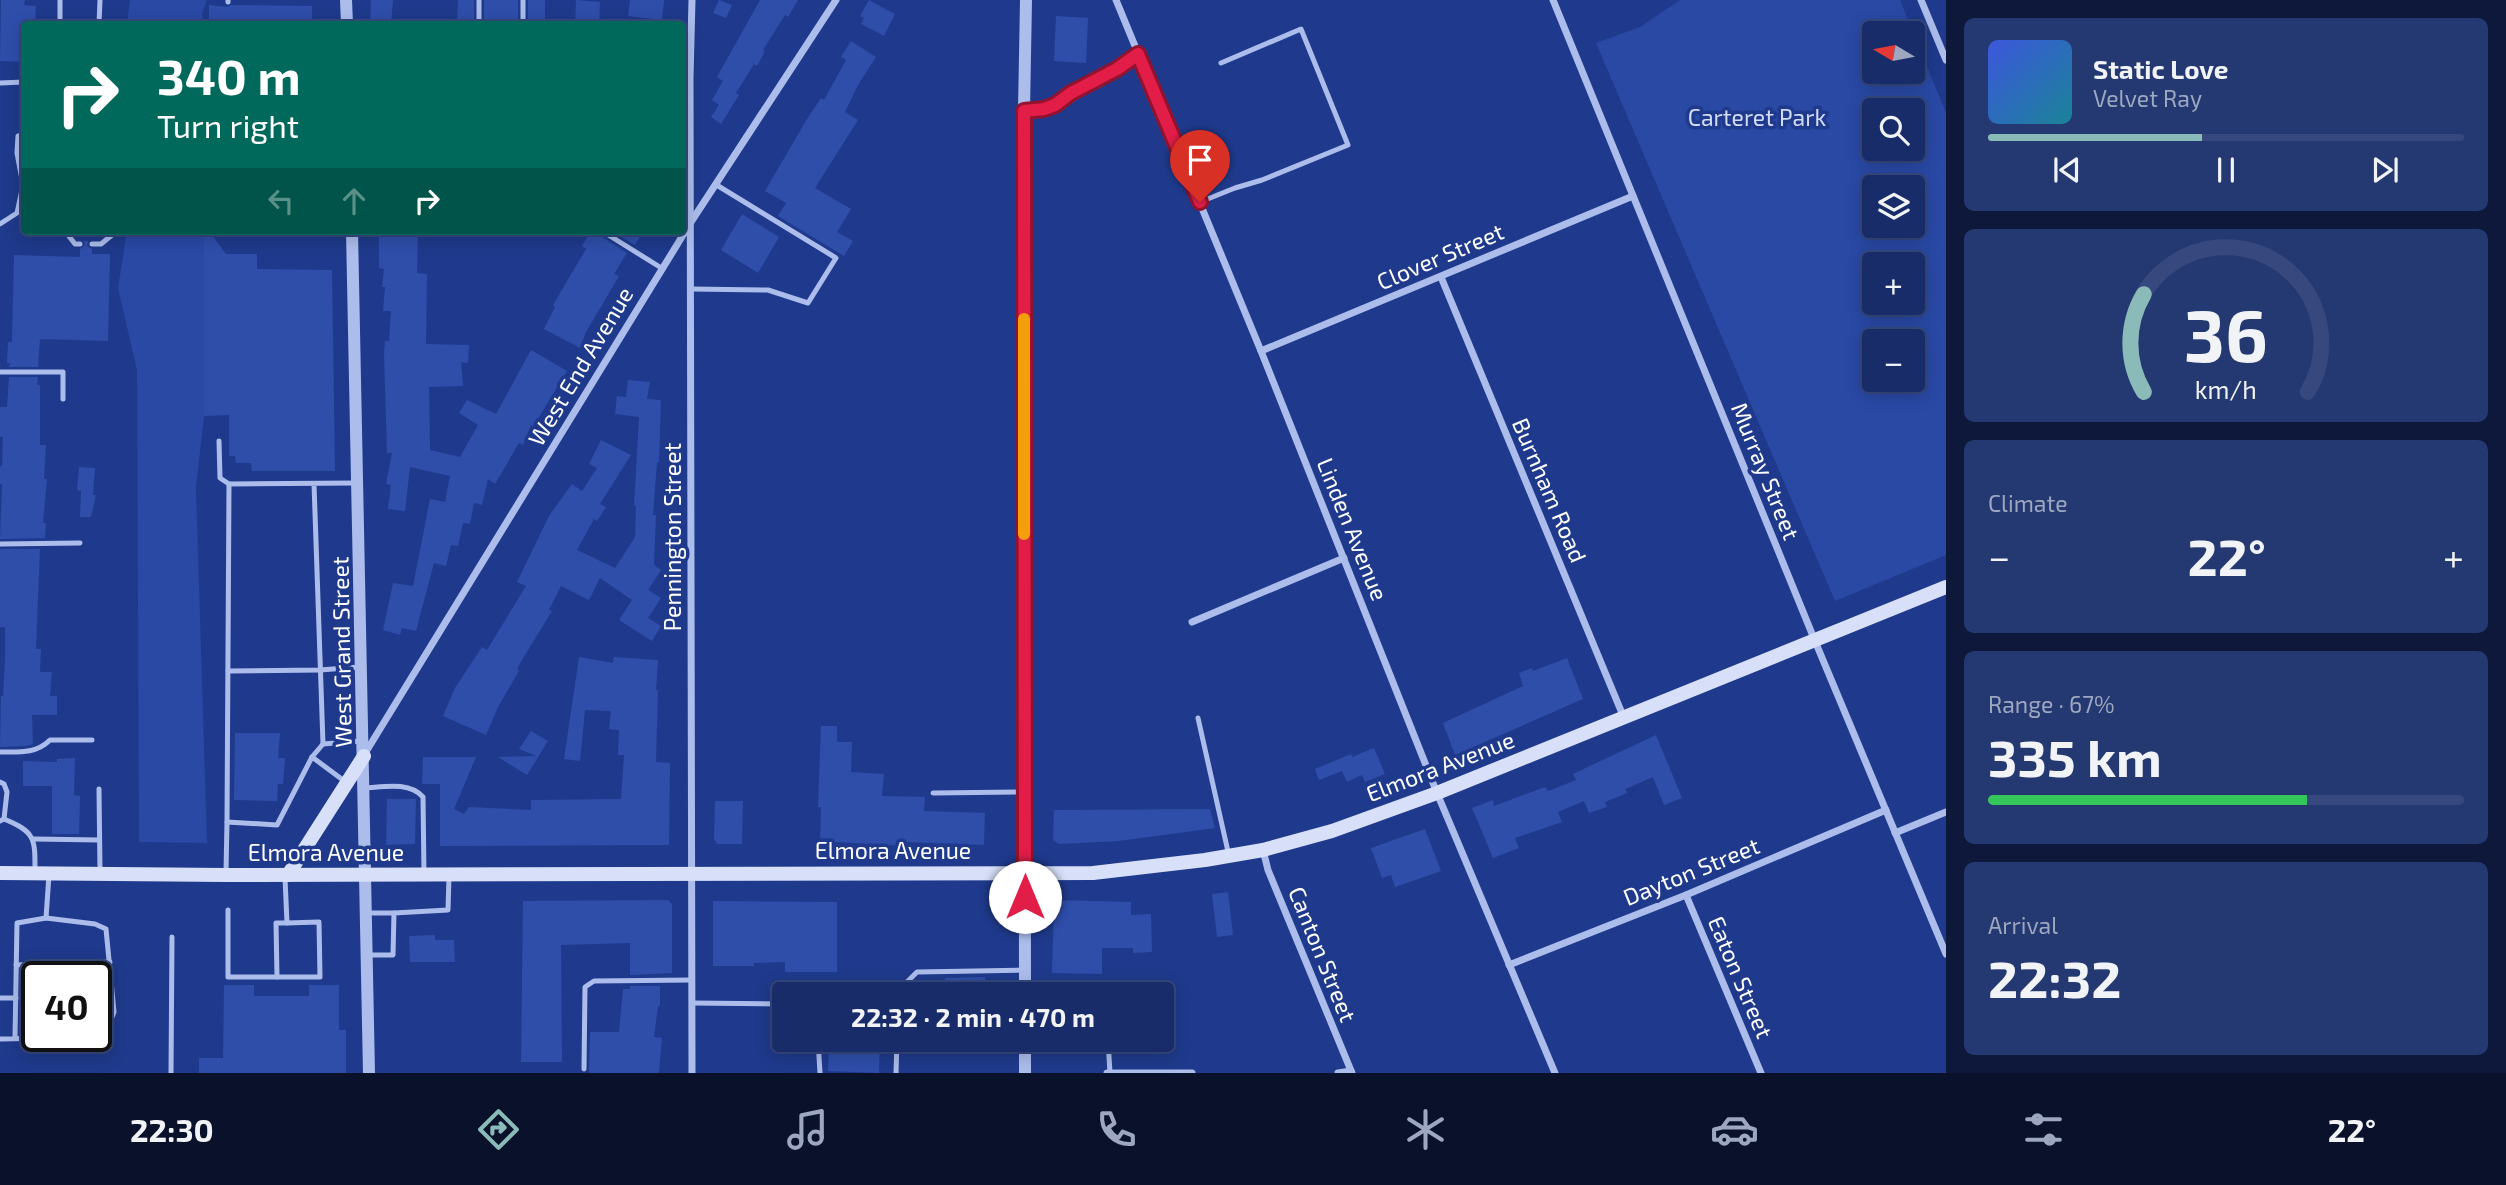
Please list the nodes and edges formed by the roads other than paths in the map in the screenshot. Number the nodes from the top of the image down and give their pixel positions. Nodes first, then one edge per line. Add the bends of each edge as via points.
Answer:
1 (60, 0) edge
2 (100, 0) edge
3 (346, 0) edge
4 (479, 0) edge
5 (523, 0) edge
6 (692, 0) edge
7 (836, 0) edge
8 (1026, 0) edge
9 (1115, 0) edge
10 (1553, 0) edge
11 (1921, 0) edge
12 (60, 21) edge
13 (99, 21) edge
14 (347, 21) edge
15 (479, 21) edge
16 (523, 21) edge
17 (1138, 54) junction
18 (1946, 60) edge
19 (1221, 63) dead end
20 (686, 76) edge
21 (21, 82) edge
22 (0, 83) edge
23 (1024, 111) junction
24 (686, 114) edge
25 (690, 117) junction
26 (21, 136) edge
27 (21, 171) edge
28 (715, 184) junction
29 (1633, 196) junction
30 (21, 197) edge
31 (1200, 202) junction
32 (691, 222) junction
33 (0, 224) edge
34 (686, 229) edge
35 (68, 235) edge
36 (112, 235) dead end
37 (352, 235) edge
38 (608, 235) edge
39 (682, 235) edge
40 (77, 244) dead end
41 (92, 244) dead end
42 (663, 269) junction
43 (1441, 277) junction
44 (691, 289) junction
45 (1261, 351) junction
46 (0, 372) edge
47 (64, 399) dead end
48 (219, 441) dead end
49 (358, 483) junction
50 (229, 484) junction
51 (314, 484) junction
52 (80, 543) dead end
53 (0, 544) edge
54 (1344, 558) junction
55 (1946, 587) edge
56 (1192, 622) dead end
57 (1815, 641) junction
58 (362, 667) junction
59 (320, 670) junction
60 (228, 671) junction
61 (1198, 718) dead end
62 (1624, 718) junction
63 (92, 740) dead end
64 (323, 744) junction
65 (364, 748) junction
66 (0, 752) edge
67 (312, 757) junction
68 (0, 782) edge
69 (347, 783) junction
70 (365, 788) junction
71 (99, 789) dead end
72 (1025, 792) junction
73 (933, 793) dead end
74 (1437, 793) junction
75 (1886, 810) junction
76 (1946, 812) edge
77 (2, 820) edge
78 (227, 822) junction
79 (1895, 833) junction
80 (34, 839) junction
81 (99, 840) junction
82 (1262, 850) junction
83 (1229, 856) junction
84 (0, 873) edge
85 (1025, 873) junction
86 (42, 874) junction
87 (100, 874) junction
88 (366, 874) junction
89 (424, 874) junction
90 (449, 874) junction
91 (692, 874) junction
92 (226, 875) junction
93 (287, 875) junction
94 (1686, 895) junction
95 (228, 910) dead end
96 (367, 913) junction
97 (394, 913) junction
98 (46, 918) junction
99 (287, 923) junction
100 (172, 937) dead end
101 (1946, 954) edge
102 (368, 955) junction
103 (110, 961) edge
104 (16, 965) junction
105 (21, 965) edge
106 (1510, 965) junction
107 (1025, 970) junction
108 (277, 977) junction
109 (692, 979) junction
110 (907, 982) edge
111 (1025, 982) edge
112 (112, 987) edge
113 (0, 998) edge
114 (16, 998) junction
115 (692, 1003) junction
116 (772, 1004) edge
117 (112, 1017) edge
118 (15, 1038) junction
119 (21, 1038) edge
120 (0, 1039) edge
121 (819, 1052) edge
122 (897, 1052) edge
123 (1025, 1052) edge
124 (1108, 1052) edge
125 (584, 1069) dead end
126 (1351, 1072) edge
127 (171, 1073) edge
128 (369, 1073) edge
129 (692, 1073) edge
130 (820, 1073) edge
131 (896, 1073) edge
132 (1025, 1073) edge
133 (1108, 1073) edge
134 (1192, 1073) edge
135 (1338, 1073) edge
136 (1555, 1073) edge
137 (1761, 1073) edge

1 - 12 lane
2 - 13 lane
3 - 14 street
4 - 15 lane
5 - 16 lane
6 - 20 street, Pennington Street
7 - 28 street, West End Avenue
8 - 23 street
9 - 17 street, Linden Avenue
10 - 29 street, Murray Street
11 - 18 street
17 - 23 lane via 1055,105
17 - 31 street, Linden Avenue
19 - 31 lane via 1301,29 1348,145
20 - 25 street, Pennington Street
21 - 22 lane
23 - 72 street
24 - 25 lane
25 - 32 street, Pennington Street
26 - 27 lane via 17,153
28 - 32 street, West End Avenue
28 - 44 lane via 836,258 808,303 768,290
29 - 43 street, Clover Street
29 - 57 street, Murray Street
30 - 33 lane via 17,213
31 - 45 street, Linden Avenue
32 - 34 street, West End Avenue
32 - 44 street, Pennington Street
35 - 40 lane
36 - 41 lane via 101,244
37 - 49 street, West Grand Street
38 - 42 lane
39 - 42 street, West End Avenue
42 - 65 street, West End Avenue
43 - 45 street, Clover Street
43 - 62 street, Burnham Road
44 - 91 street, Pennington Street
45 - 54 street, Linden Avenue
46 - 47 lane via 63,372
48 - 50 lane via 220,478
49 - 51 lane
49 - 58 street, West Grand Street
50 - 51 lane
50 - 60 lane
51 - 59 lane
52 - 53 lane
54 - 56 street
54 - 74 street, Linden Avenue
55 - 57 main road, Elmora Avenue
57 - 62 main road, Elmora Avenue
57 - 75 street, Murray Street
58 - 59 lane
58 - 65 street, West Grand Street
59 - 60 lane
59 - 64 lane
60 - 78 lane
61 - 83 lane
62 - 74 main road, Elmora Avenue
63 - 66 lane via 50,740 32,751
64 - 65 lane
64 - 67 lane
65 - 69 main road
65 - 70 street, West Grand Street
67 - 69 lane
67 - 78 lane via 277,825
68 - 77 lane via 7,792
69 - 93 main road
70 - 88 street, West Grand Street
70 - 89 lane via 410,788 423,797
71 - 81 lane
72 - 73 lane
72 - 85 street
74 - 82 main road, Elmora Avenue via 1332,831
74 - 106 street, Linden Avenue
75 - 79 street, Murray Street
75 - 94 street, Dayton Street
76 - 79 street
77 - 80 lane via 24,827
78 - 92 lane
79 - 101 street, Murray Street
80 - 81 lane
80 - 86 lane
81 - 87 lane
82 - 83 main road, Elmora Avenue
82 - 126 street, Canton Street
83 - 85 main road, Elmora Avenue via 1093,873
84 - 86 main road, Elmora Avenue
85 - 91 main road, Elmora Avenue
85 - 107 street
86 - 87 main road, Elmora Avenue
86 - 98 lane
87 - 92 main road, Elmora Avenue
88 - 89 main road, Elmora Avenue
88 - 93 main road, Elmora Avenue
88 - 96 street, West Grand Street
89 - 90 main road, Elmora Avenue
90 - 91 main road, Elmora Avenue
90 - 97 lane via 448,910
91 - 109 street, Pennington Street
92 - 93 main road, Elmora Avenue
93 - 99 lane
94 - 106 street, Dayton Street
94 - 137 street, Eaton Street
95 - 108 lane via 228,977
96 - 97 lane
96 - 102 street, West Grand Street
97 - 102 lane via 393,955
98 - 103 lane via 106,929
98 - 104 lane via 17,923
99 - 108 lane via 276,923
99 - 108 lane via 319,922 320,977
100 - 127 lane
102 - 128 street, West Grand Street
104 - 105 lane
104 - 114 lane
106 - 136 street, Linden Avenue
107 - 110 lane via 917,972
107 - 111 street
109 - 115 street, Pennington Street
109 - 125 lane via 594,981 585,987
112 - 117 lane
113 - 114 lane
114 - 118 lane
115 - 116 lane
115 - 129 street, Pennington Street
118 - 119 lane
118 - 120 lane
121 - 130 lane
122 - 131 lane
123 - 132 street
124 - 133 lane
126 - 135 street
133 - 134 street

